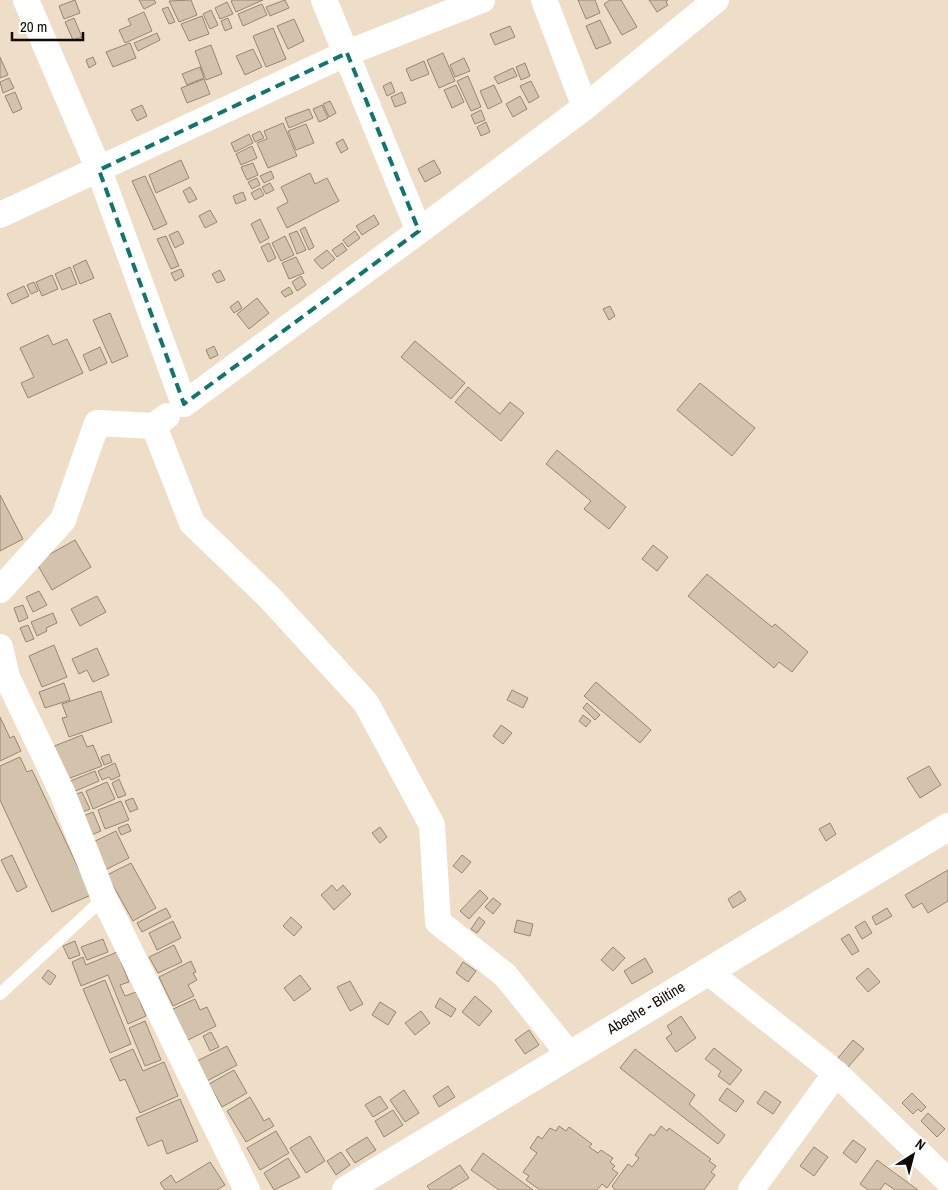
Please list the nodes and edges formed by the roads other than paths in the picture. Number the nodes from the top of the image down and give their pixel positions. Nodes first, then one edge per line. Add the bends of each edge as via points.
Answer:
1 (26, 0) edge
2 (324, 0) edge
3 (482, 0) edge
4 (544, 0) edge
5 (716, 0) edge
6 (347, 53) junction
7 (585, 107) junction
8 (99, 170) junction
9 (0, 215) edge
10 (419, 231) junction
11 (184, 404) junction
12 (154, 426) junction
13 (0, 590) edge
14 (0, 647) edge
15 (948, 827) edge
16 (104, 898) junction
17 (707, 971) junction
18 (0, 994) edge
19 (569, 1054) junction
20 (836, 1073) junction
21 (948, 1181) edge
22 (248, 1190) edge
23 (346, 1190) edge
24 (751, 1190) edge

1 - 8 street
2 - 6 street
3 - 6 street
4 - 7 street
5 - 7 street
6 - 8 street
6 - 10 street
7 - 10 street
8 - 9 street
8 - 11 street
10 - 11 street
11 - 12 street
12 - 13 street via 97,423 63,520
12 - 19 street via 192,523 268,596 366,703 432,825 438,922 505,975
14 - 16 street via 8,677 62,792
15 - 17 main road, Abeche - Biltine
16 - 18 lane
16 - 22 street
17 - 19 main road, Abeche - Biltine
17 - 20 street
19 - 23 main road, Abeche - Biltine
20 - 21 street
20 - 24 street

